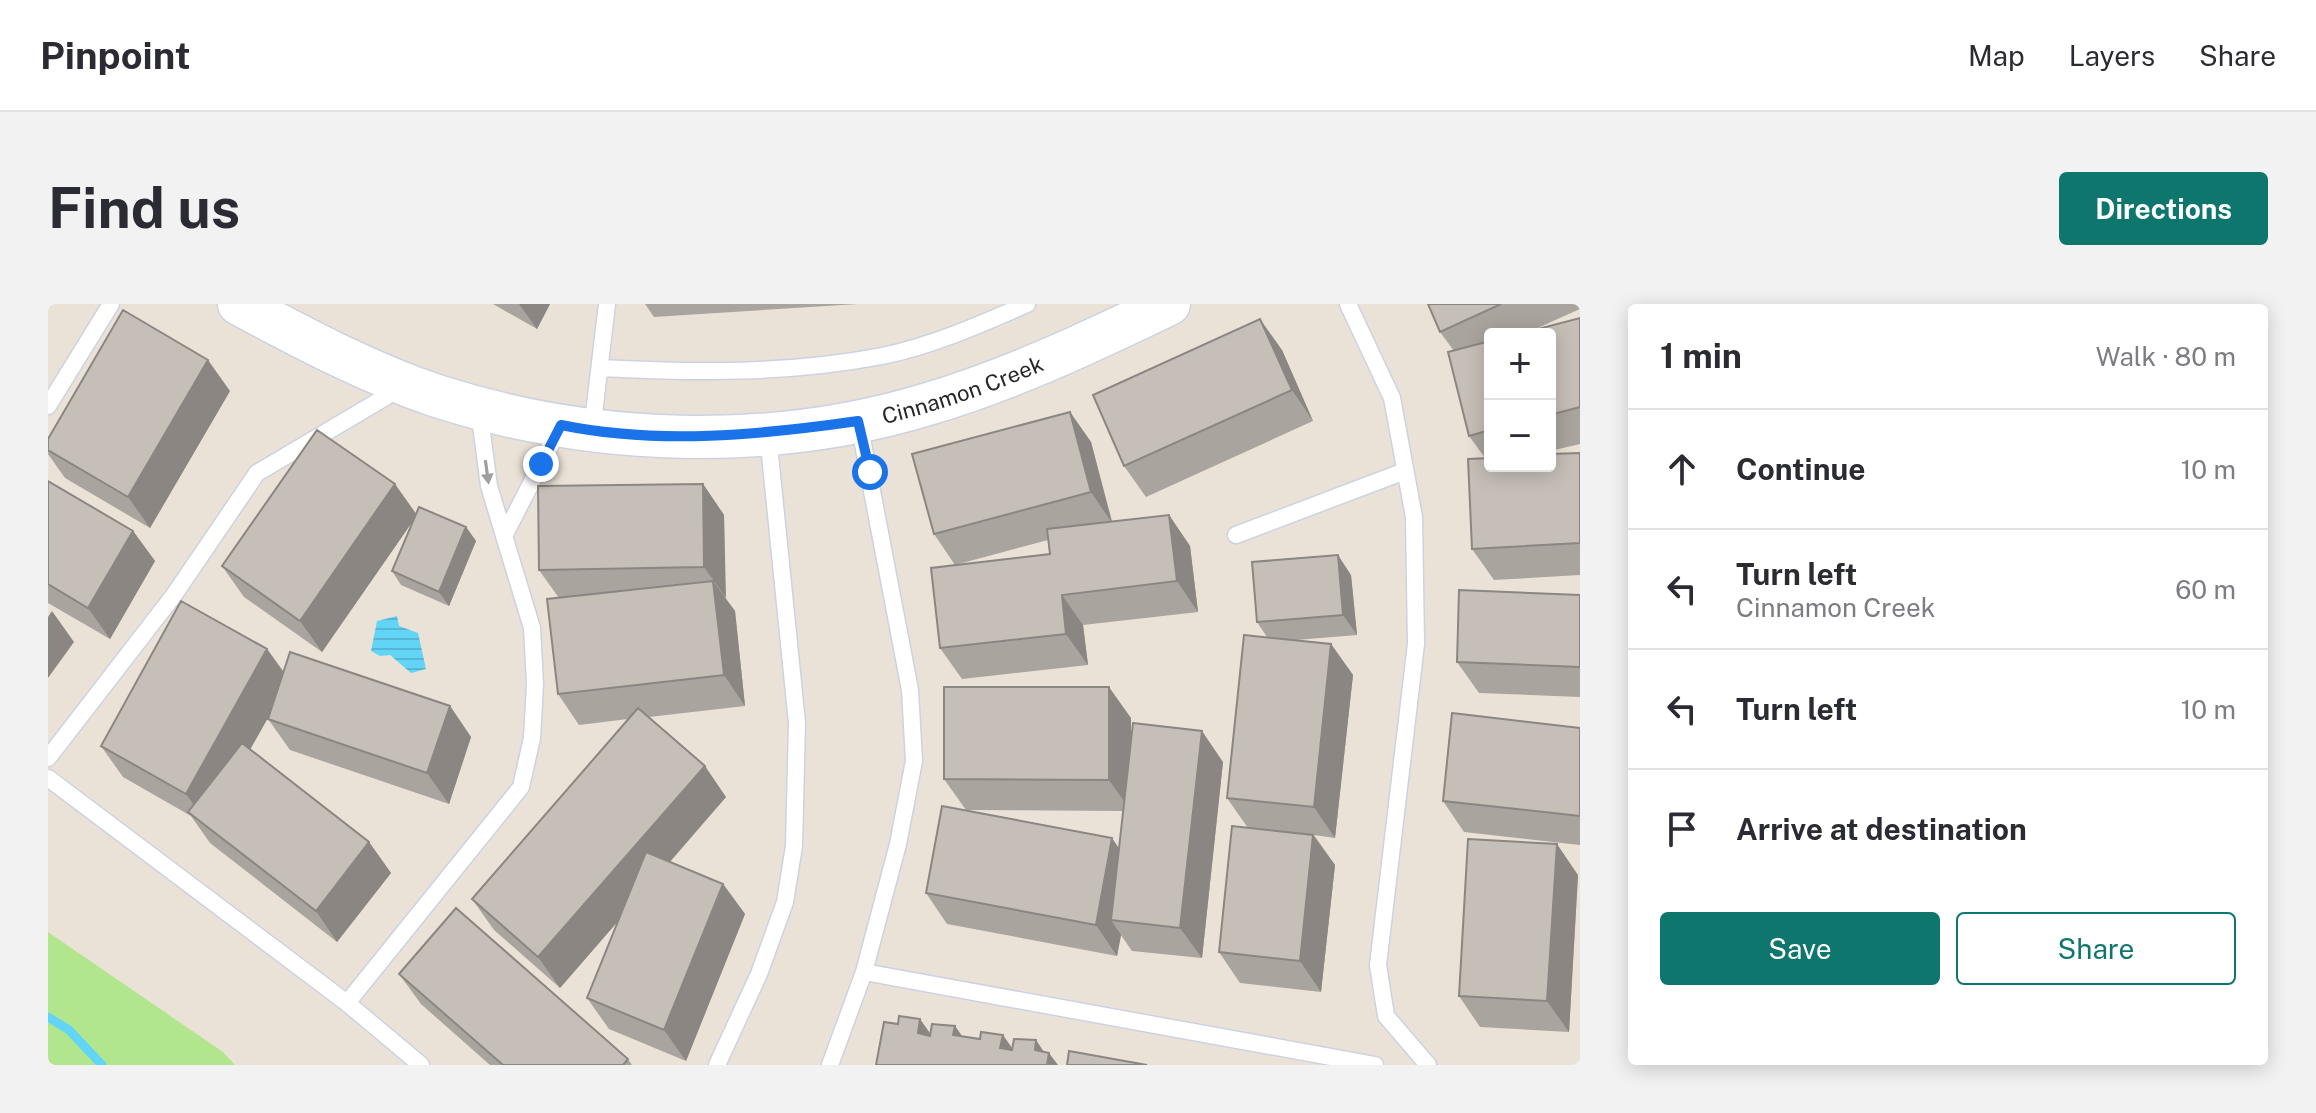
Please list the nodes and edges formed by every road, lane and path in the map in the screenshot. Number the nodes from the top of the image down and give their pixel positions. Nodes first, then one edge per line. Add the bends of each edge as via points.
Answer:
1 (111, 304) edge
2 (239, 304) edge
3 (607, 304) edge
4 (1027, 304) edge
5 (1169, 304) edge
6 (1348, 304) edge
7 (600, 368) junction
8 (407, 384) junction
9 (48, 406) edge
10 (478, 406) junction
11 (858, 421) junction
12 (576, 428) junction
13 (768, 434) junction
14 (1405, 471) junction
15 (1236, 535) dead end
16 (504, 536) junction
17 (48, 758) edge
18 (48, 778) edge
19 (864, 972) junction
20 (347, 1003) junction
21 (421, 1065) edge
22 (717, 1065) edge
23 (830, 1065) edge
24 (1375, 1065) edge
25 (1428, 1065) edge

1 - 9 lane
2 - 8 street, Cinnamon Creek
3 - 7 lane
4 - 7 lane via 971,329 885,355 707,373
5 - 11 street, Cinnamon Creek via 1016,375
6 - 14 lane via 1392,398
7 - 12 lane
8 - 10 street, Cinnamon Creek
8 - 17 lane via 257,473 174,595
10 - 12 street, Cinnamon Creek
10 -> 16 lane via 489,486
11 - 13 street, Cinnamon Creek
11 - 19 lane via 910,690 914,761
12 - 13 street, Cinnamon Creek via 657,435
12 - 16 lane
13 - 22 lane via 797,723 794,846 785,902
14 - 15 lane
14 - 25 lane via 1414,517 1416,644 1378,965 1386,1016
16 - 20 lane via 532,628 532,738 521,787
18 - 20 lane
19 - 23 lane
19 - 24 lane
20 - 21 lane

